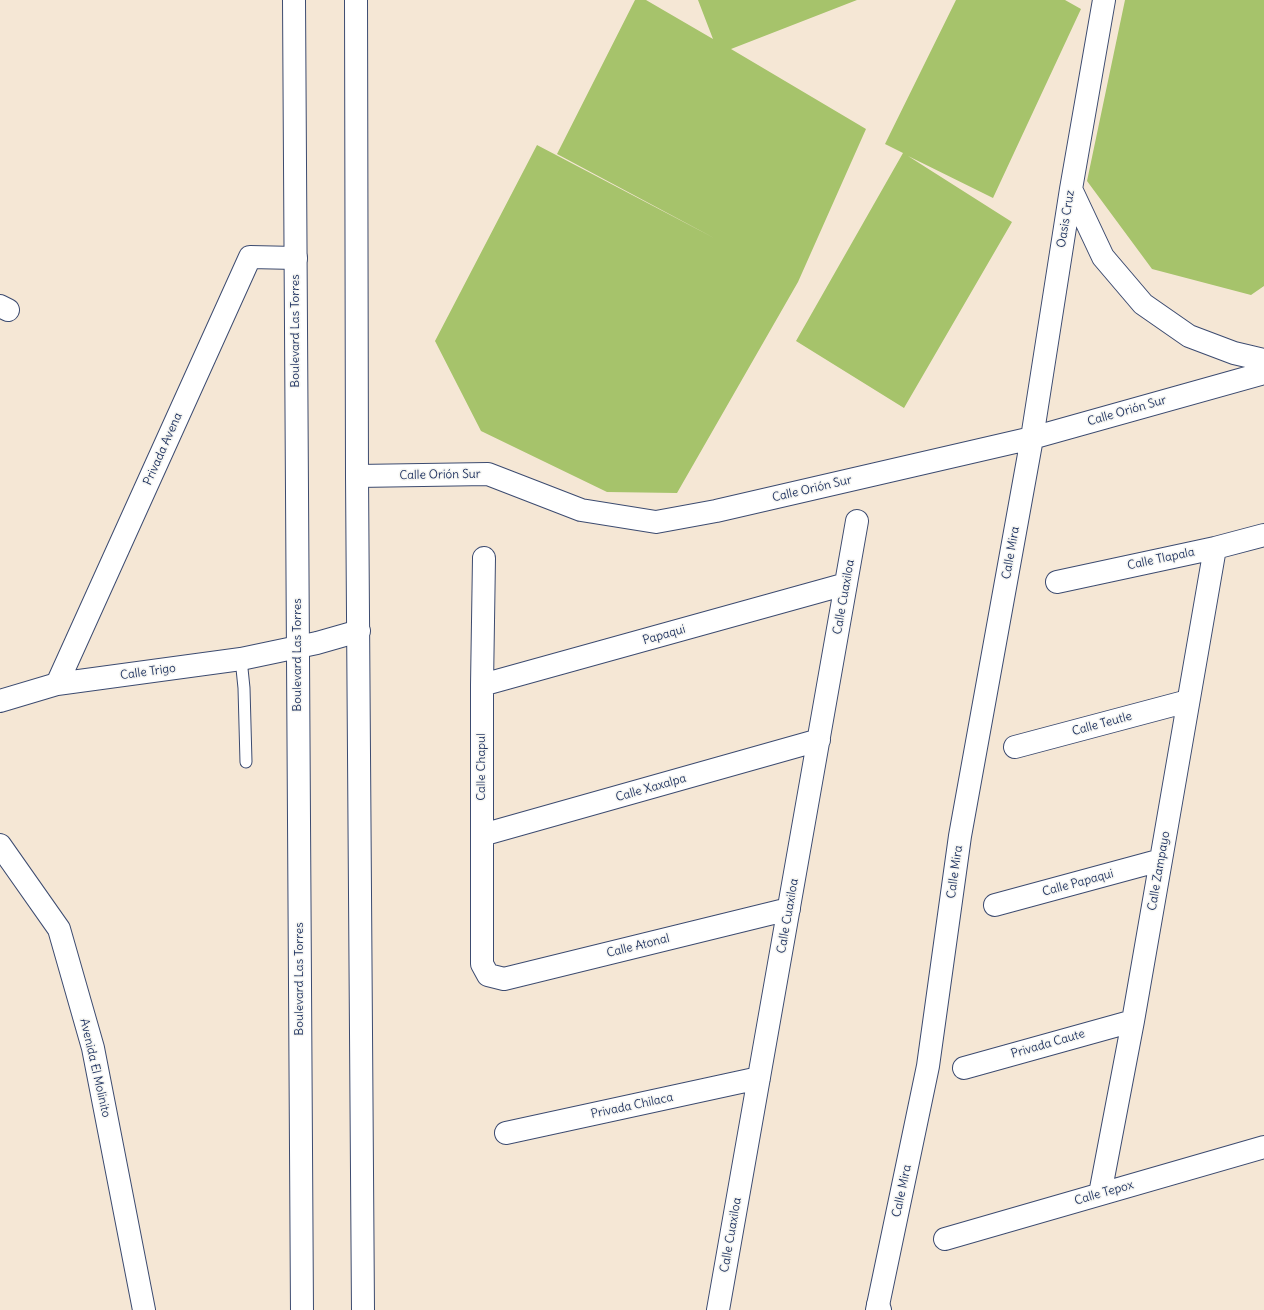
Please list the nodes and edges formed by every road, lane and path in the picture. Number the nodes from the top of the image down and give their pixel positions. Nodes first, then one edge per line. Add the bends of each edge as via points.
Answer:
1 (294, 0) edge
2 (356, 0) edge
3 (1104, 0) edge
4 (1071, 189) junction
5 (296, 258) junction
6 (1264, 360) edge
7 (1264, 373) edge
8 (1032, 438) junction
9 (357, 476) junction
10 (857, 521) dead end
11 (1264, 535) edge
12 (1215, 548) junction
13 (484, 558) dead end
14 (1057, 582) dead end
15 (846, 584) junction
16 (359, 631) junction
17 (298, 647) junction
18 (241, 660) junction
19 (58, 684) junction
20 (482, 685) junction
21 (0, 701) edge
22 (1188, 701) junction
23 (819, 740) junction
24 (1015, 747) dead end
25 (246, 762) dead end
26 (482, 835) junction
27 (0, 845) edge
28 (1161, 860) junction
29 (995, 906) dead end
30 (789, 909) junction
31 (488, 975) joint
32 (1133, 1021) junction
33 (964, 1068) dead end
34 (759, 1078) junction
35 (506, 1133) dead end
36 (1264, 1147) edge
37 (1100, 1194) junction
38 (945, 1239) dead end
39 (878, 1308) edge
40 (144, 1310) edge
41 (302, 1310) edge
42 (363, 1310) edge
43 (718, 1310) edge

1 - 5 street, Boulevard Las Torres
2 - 9 street
3 - 4 street, Oasis Cruz
4 - 6 street via 1103,257 1143,304 1189,336 1234,353
4 - 8 street, Oasis Cruz
5 - 17 street, Boulevard Las Torres
5 - 19 street, Privada Avena via 250,257
7 - 8 street, Calle Orión Sur
8 - 9 street, Calle Orión Sur via 724,510 656,522 581,510 488,474
8 - 39 street, Calle Mira via 960,836 928,1066
9 - 16 street
10 - 15 street, Calle Cuaxiloa
11 - 12 street, Calle Tlapala
12 - 14 street, Calle Tlapala
12 - 22 street, Calle Zampayo
13 - 20 street, Calle Chapul
15 - 20 street, Papaqui
15 - 23 street, Calle Cuaxiloa
16 - 17 street, Calle Trigo
16 - 42 street
17 - 18 street, Calle Trigo
17 - 41 street, Boulevard Las Torres
18 - 19 street, Calle Trigo
18 - 25 lane
19 - 21 street, Calle Trigo
20 - 26 street, Calle Chapul
22 - 24 street, Calle Teutle
22 - 28 street, Calle Zampayo
23 - 26 street, Calle Xaxalpa
23 - 30 street, Calle Cuaxiloa
26 - 31 street, Calle Chapul via 482,964
27 - 40 street, Avenida El Molinito via 59,929 93,1048
28 - 29 street, Calle Papaqui
28 - 32 street, Calle Zampayo
30 - 31 street, Calle Atonal via 504,980
30 - 34 street, Calle Cuaxiloa
32 - 33 street, Privada Caute
32 - 37 street, Calle Zampayo
34 - 35 street, Privada Chilaca
34 - 43 street, Calle Cuaxiloa
36 - 37 street, Calle Tepox
37 - 38 street, Calle Tepox

